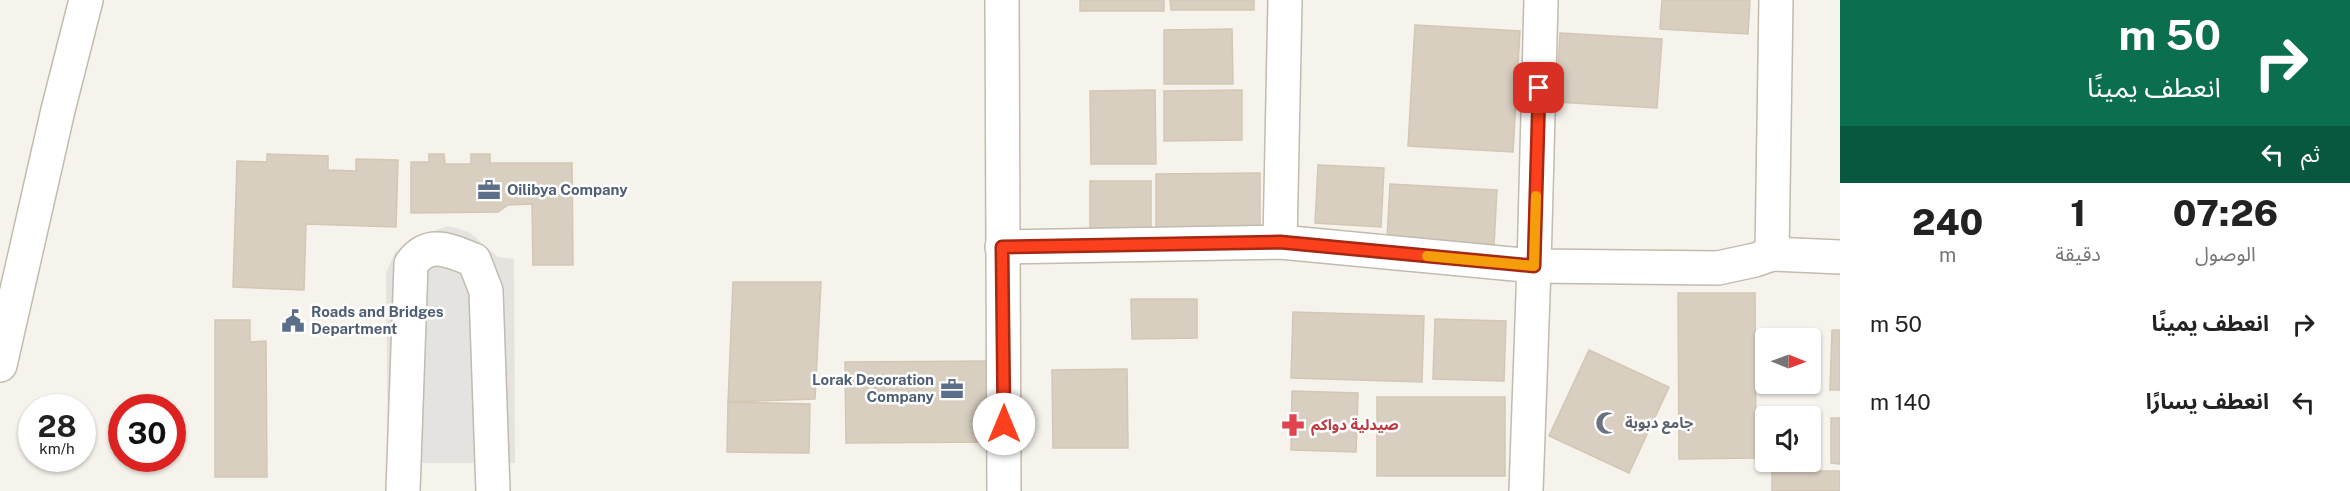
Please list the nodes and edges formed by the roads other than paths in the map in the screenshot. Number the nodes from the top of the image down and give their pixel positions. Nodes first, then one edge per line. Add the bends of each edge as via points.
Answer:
1 (86, 0) edge
2 (1002, 0) edge
3 (1285, 0) edge
4 (1541, 0) edge
5 (1776, 0) edge
6 (1280, 242) junction
7 (1002, 247) junction
8 (1772, 254) junction
9 (1840, 256) edge
10 (1534, 266) junction
11 (0, 365) edge
12 (404, 491) edge
13 (493, 491) edge
14 (1004, 491) edge
15 (1526, 491) edge

1 - 11 street via 57,110
2 - 7 street
3 - 6 street
4 - 10 street
5 - 8 street
6 - 7 street
6 - 10 street
7 - 14 street
8 - 9 street
8 - 10 street via 1718,268
10 - 15 street
12 - 13 street via 411,264 418,254 441,247 474,260 486,291

